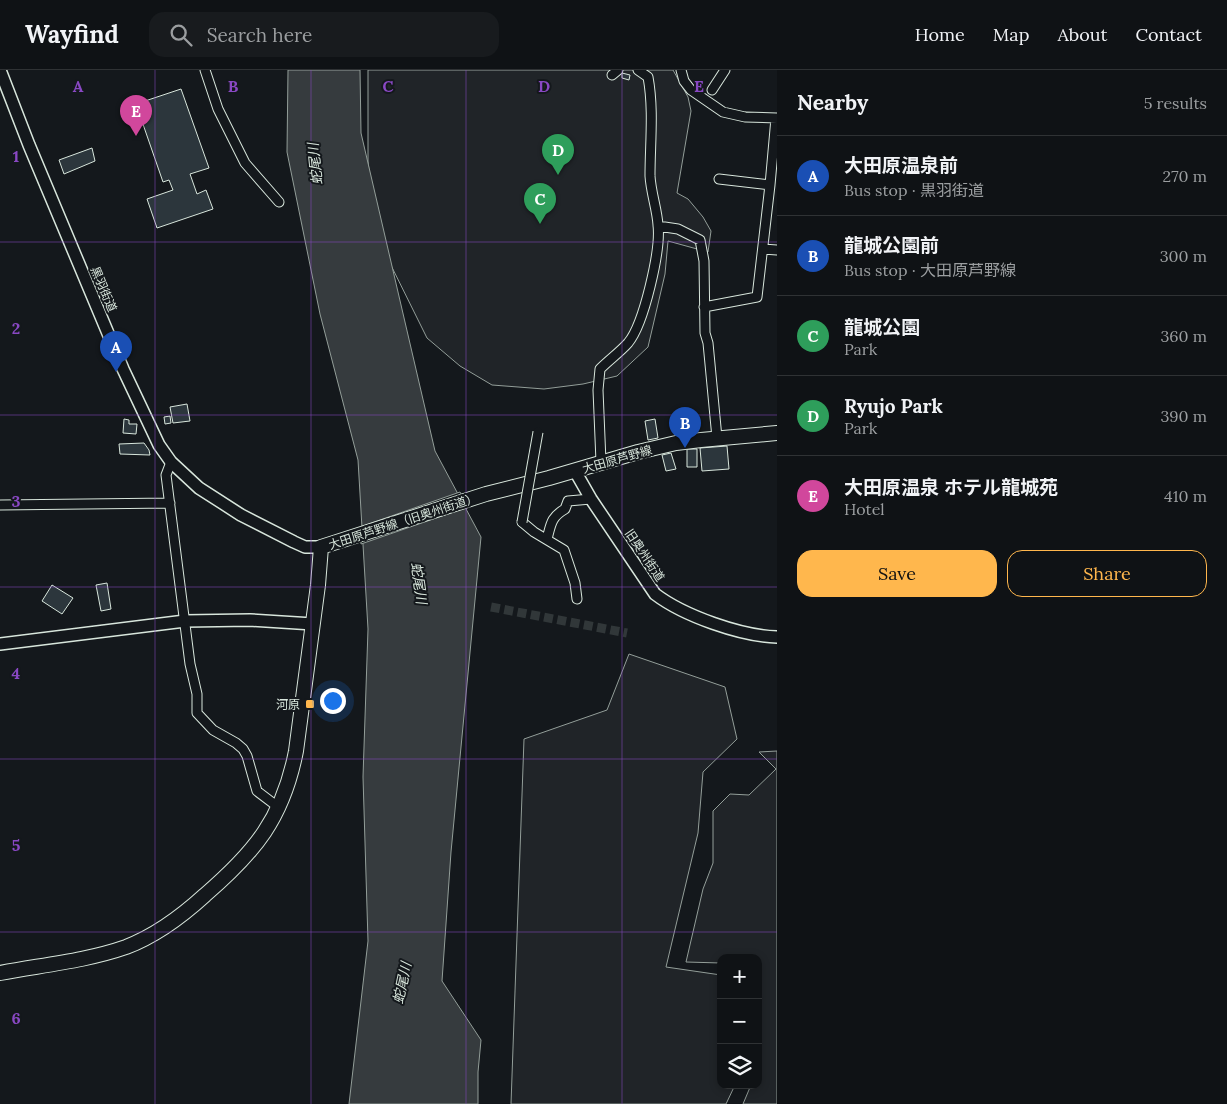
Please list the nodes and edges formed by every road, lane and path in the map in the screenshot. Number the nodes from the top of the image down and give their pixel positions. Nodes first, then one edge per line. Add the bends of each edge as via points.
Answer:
1 (205, 70) edge
2 (638, 70) edge
3 (681, 70) edge
4 (725, 70) edge
5 (1, 71) edge
6 (712, 90) dead end
7 (776, 118) edge
8 (719, 179) dead end
9 (770, 185) junction
10 (279, 202) dead end
11 (658, 226) junction
12 (763, 250) junction
13 (777, 250) edge
14 (704, 307) junction
15 (538, 432) dead end
16 (777, 433) edge
17 (717, 438) junction
18 (170, 462) junction
19 (601, 462) junction
20 (575, 471) junction
21 (591, 499) junction
22 (170, 503) junction
23 (0, 505) edge
24 (547, 539) junction
25 (321, 547) junction
26 (577, 599) dead end
27 (185, 621) junction
28 (313, 624) junction
29 (777, 637) edge
30 (0, 644) edge
31 (278, 807) junction
32 (0, 973) edge

1 - 10 street via 218,109 245,162
2 - 11 street via 648,77 652,98 650,176
3 - 7 street via 691,90 723,112
4 - 6 street
5 - 18 street, 黒羽街道 via 123,369
7 - 9 street
8 - 9 street
9 - 12 street
11 - 14 street via 678,229 700,240 704,261
11 - 19 street via 651,282 640,320 629,342 600,369
12 - 13 street
12 - 14 street via 757,297
14 - 17 street
15 - 24 street, bridge via 522,522
16 - 17 main road, 大田原芦野線
17 - 19 main road, 大田原芦野線 via 676,443
18 - 22 street via 166,474
18 - 25 street, 黒羽街道 via 198,488 241,515 306,547
19 - 20 main road, 大田原芦野線
20 - 21 street, 旧奥州街道
20 - 25 main road, 大田原芦野線（旧奥州街道） via 486,494
21 - 24 street via 568,501 565,509 556,514
21 - 29 street, 旧奥州街道 via 646,583 668,604 729,628
22 - 23 street
22 - 27 street
24 - 26 street via 564,550
25 - 28 main road, 大田原芦野線（旧奥州街道）
27 - 28 street via 250,620
27 - 30 street
27 - 31 street via 197,694 196,713 213,730 243,749 257,791
28 - 31 main road, 大田原芦野線（旧奥州街道） via 296,752 291,776
31 - 32 main road, 大田原芦野線（旧奥州街道） via 242,862 189,909 144,939 89,957

